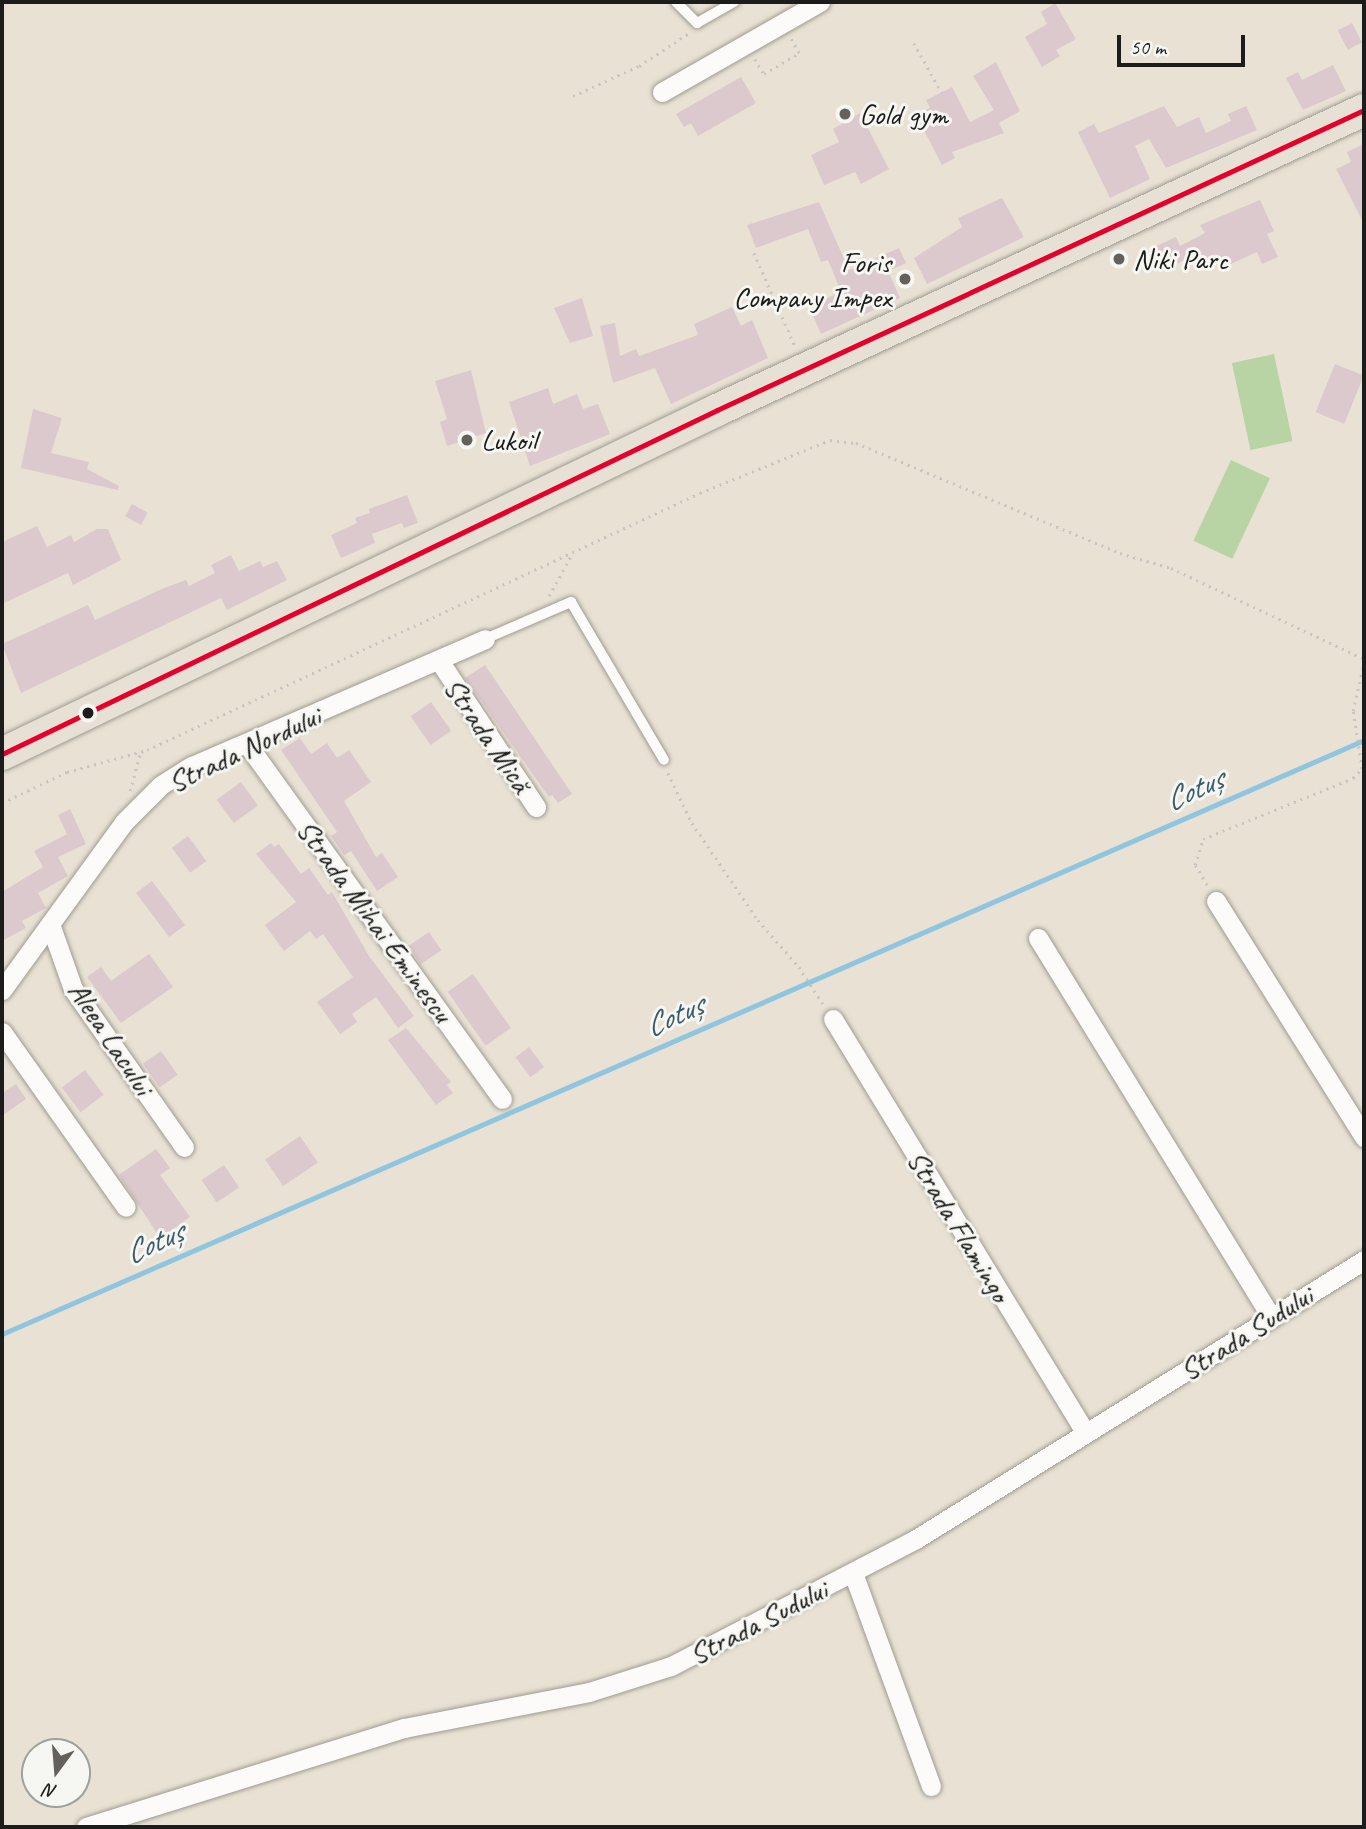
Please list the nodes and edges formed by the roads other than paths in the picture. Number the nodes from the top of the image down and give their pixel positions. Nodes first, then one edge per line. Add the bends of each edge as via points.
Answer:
1 (676, 2) edge
2 (734, 2) edge
3 (820, 2) edge
4 (663, 92) dead end
5 (1364, 110) edge
6 (485, 639) joint
7 (439, 662) junction
8 (3, 743) edge
9 (247, 744) junction
10 (664, 760) road end
11 (536, 807) dead end
12 (1216, 901) road end
13 (50, 924) junction
14 (1038, 938) dead end
15 (2, 990) edge
16 (833, 1019) road end
17 (2, 1032) edge
18 (502, 1099) dead end
19 (1364, 1137) edge
20 (184, 1147) dead end
21 (126, 1207) dead end
22 (1364, 1260) edge
23 (1272, 1318) junction
24 (1086, 1433) junction
25 (853, 1573) junction
26 (931, 1786) dead end
27 (86, 1827) edge

1 - 2 lane via 688,19 697,23
3 - 4 street
5 - 8 main road via 220,647
6 - 7 street, Strada Nordului
6 - 10 lane via 571,602
7 - 9 street, Strada Nordului
7 - 11 street, Strada Mică
9 - 13 street, Strada Nordului via 191,766 141,803
9 - 18 street, Strada Mihai Eminescu
12 - 19 street
13 - 15 street, Strada Nordului
13 - 20 street, Aleea Lacului via 74,989
14 - 23 street
16 - 24 street, Strada Flamingo
17 - 21 street
22 - 23 street, Strada Sudului
23 - 24 street, Strada Sudului
24 - 25 street, Strada Sudului
25 - 26 street
25 - 27 street, Strada Sudului via 671,1666 632,1681 404,1728

